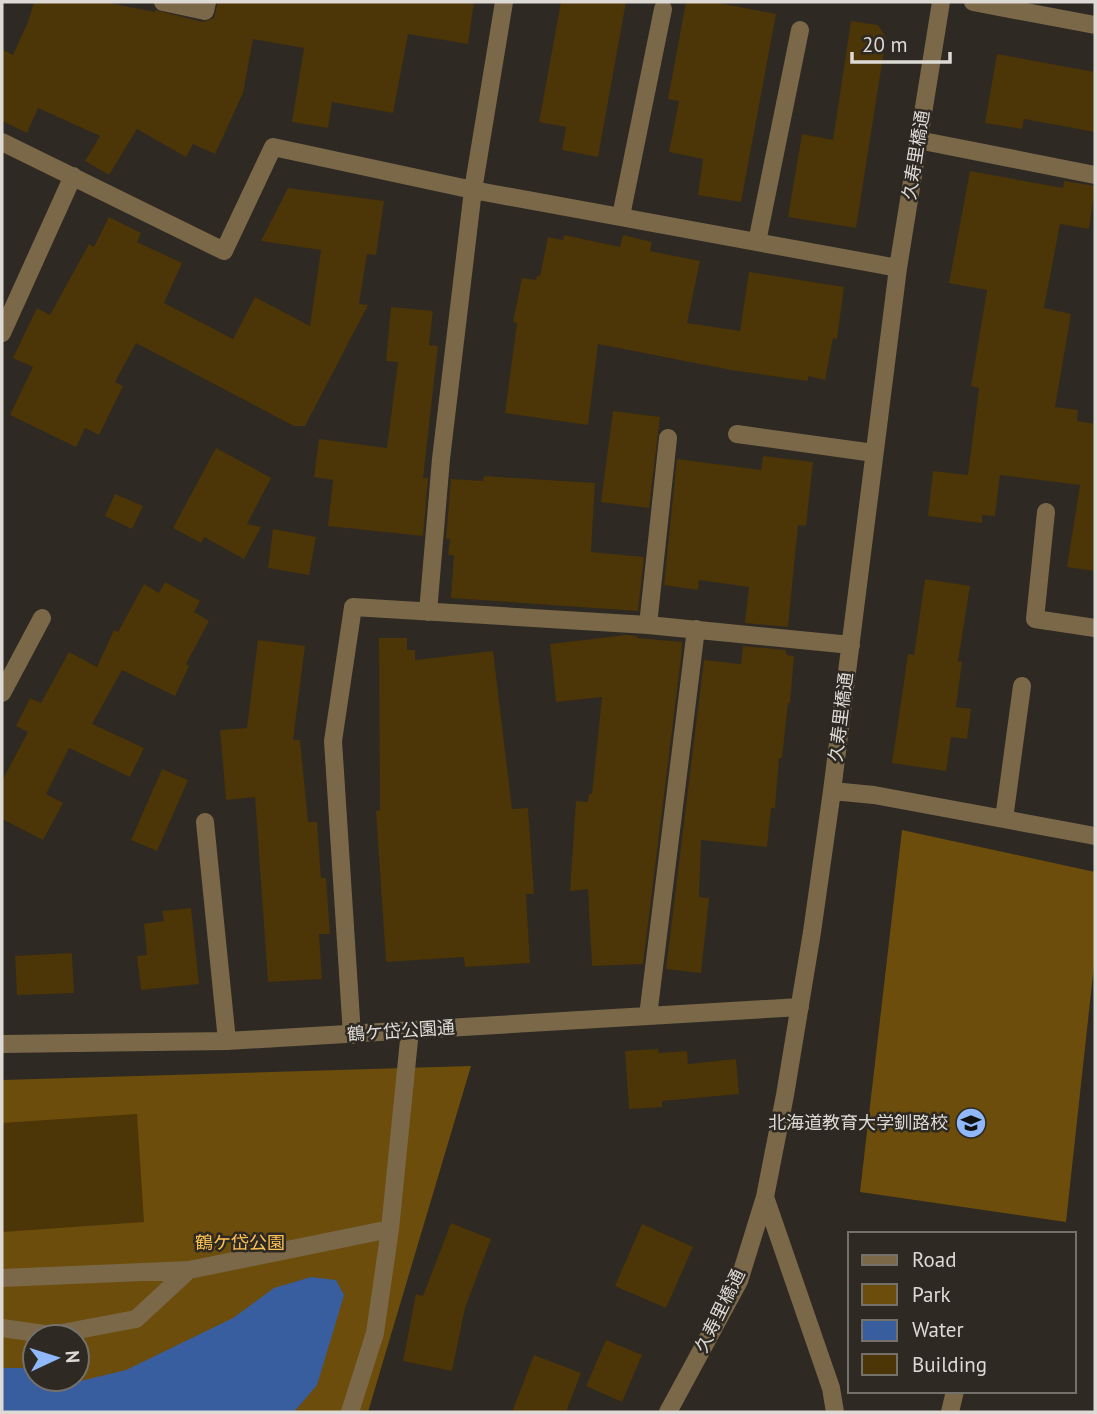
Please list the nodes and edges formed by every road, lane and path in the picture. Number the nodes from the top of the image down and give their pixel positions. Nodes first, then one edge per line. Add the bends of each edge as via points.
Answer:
1 (163, 2) edge
2 (207, 2) edge
3 (505, 2) edge
4 (942, 2) edge
5 (973, 2) edge
6 (663, 9) dead end
7 (1095, 25) edge
8 (800, 30) dead end
9 (918, 140) junction
10 (2, 142) edge
11 (1095, 175) edge
12 (74, 176) junction
13 (473, 190) junction
14 (621, 216) junction
15 (757, 242) junction
16 (898, 268) junction
17 (2, 333) edge
18 (737, 434) dead end
19 (668, 438) dead end
20 (874, 453) junction
21 (1046, 512) dead end
22 (428, 612) junction
23 (42, 618) dead end
24 (648, 625) junction
25 (1095, 628) edge
26 (696, 629) junction
27 (851, 645) junction
28 (1022, 687) dead end
29 (2, 693) edge
30 (832, 791) junction
31 (1004, 819) junction
32 (205, 822) dead end
33 (1095, 836) edge
34 (800, 1007) junction
35 (648, 1016) junction
36 (410, 1030) junction
37 (352, 1035) junction
38 (227, 1041) junction
39 (2, 1044) edge
40 (765, 1197) junction
41 (390, 1229) junction
42 (189, 1270) junction
43 (2, 1278) edge
44 (2, 1328) edge
45 (955, 1393) edge
46 (350, 1412) edge
47 (668, 1412) edge
48 (835, 1412) edge
49 (950, 1412) edge

1 - 2 street via 205,11
3 - 13 street
4 - 9 street, 久寿里橋通
5 - 7 street
6 - 14 street
8 - 15 street
9 - 11 street
9 - 16 street, 久寿里橋通
10 - 12 street
12 - 13 street via 224,251 273,147
12 - 17 street
13 - 14 street
13 - 22 street
14 - 15 street
15 - 16 street
16 - 20 street, 久寿里橋通
18 - 20 street
19 - 24 street
20 - 27 street, 久寿里橋通
21 - 25 street via 1035,620
22 - 24 street
22 - 37 street via 353,607 333,741
23 - 29 street
24 - 26 street
26 - 27 street
26 - 35 street
27 - 30 street, 久寿里橋通
28 - 31 street
30 - 31 street
30 - 34 street, 久寿里橋通
31 - 33 street
32 - 38 street
34 - 35 street, 鶴ケ岱公園通
34 - 40 street, 久寿里橋通
35 - 36 street, 鶴ケ岱公園通
36 - 37 street, 鶴ケ岱公園通
36 - 41 street
37 - 38 street, 鶴ケ岱公園通
38 - 39 street, 鶴ケ岱公園通
40 - 47 street, 久寿里橋通 via 739,1281
40 - 48 street via 831,1388
41 - 42 street
41 - 46 street via 375,1334
42 - 43 street
42 - 44 street via 135,1319 51,1335
45 - 49 street

